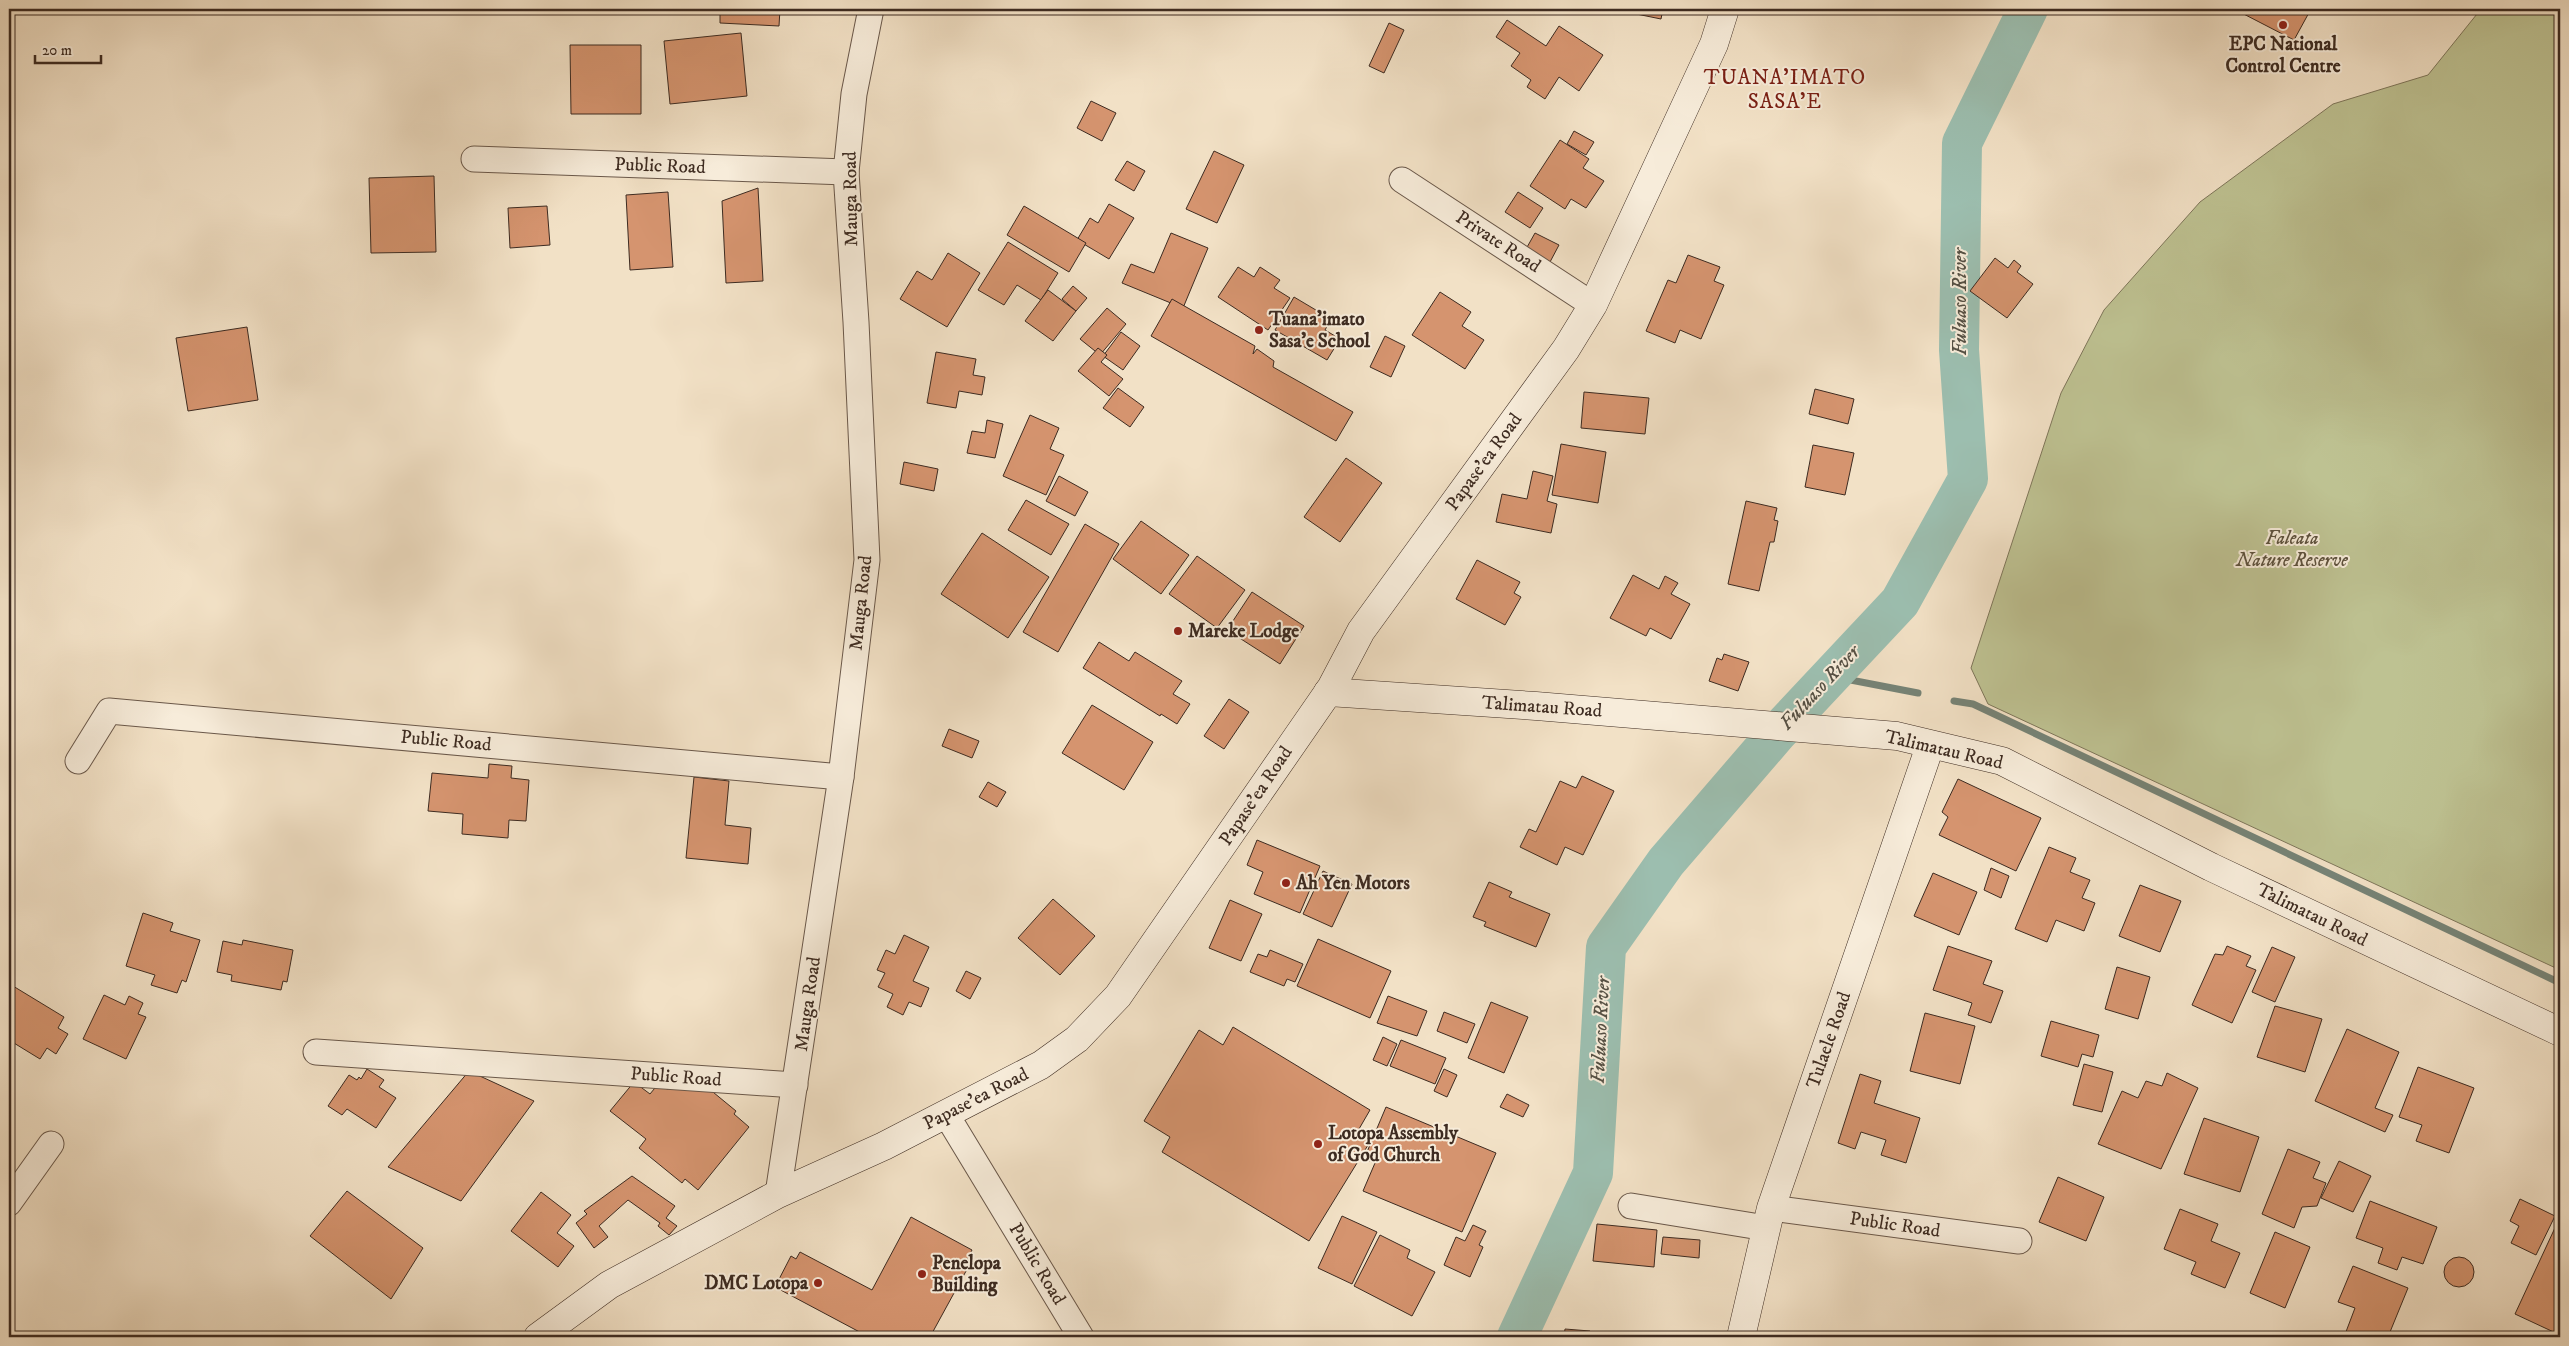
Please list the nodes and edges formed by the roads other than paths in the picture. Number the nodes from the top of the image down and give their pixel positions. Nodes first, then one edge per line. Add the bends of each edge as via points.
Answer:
1 (871, 9) edge
2 (1725, 9) edge
3 (474, 159) dead end
4 (846, 172) junction
5 (1402, 180) dead end
6 (1593, 305) junction
7 (1328, 692) junction
8 (1930, 746) junction
9 (78, 761) dead end
10 (841, 777) junction
11 (2560, 1032) edge
12 (316, 1052) dead end
13 (795, 1085) junction
14 (946, 1114) junction
15 (51, 1144) dead end
16 (778, 1194) junction
17 (9, 1204) edge
18 (1631, 1206) dead end
19 (1769, 1218) junction
20 (2019, 1241) dead end
21 (538, 1337) edge
22 (1081, 1337) edge
23 (1741, 1337) edge

1 - 4 street, Mauga Road via 854,94
2 - 6 main road, Papase'ea Road via 1714,44
3 - 4 street, Public Road
4 - 10 street, Mauga Road via 867,560
5 - 6 street, Private Road
6 - 7 main road, Papase'ea Road via 1566,348 1362,631
7 - 8 main road, Talimatau Road via 1853,732 1897,736
7 - 14 main road, Papase'ea Road via 1118,996 1077,1039 1041,1066
8 - 11 main road, Talimatau Road via 2002,761 2272,896
8 - 19 main road, Tulaele Road
9 - 10 street, Public Road via 109,711
10 - 13 street, Mauga Road
12 - 13 street, Public Road
13 - 16 street, Mauga Road
14 - 16 main road, Papase'ea Road
14 - 22 street, Public Road
15 - 17 street
16 - 21 main road, Papase'ea Road via 609,1285
18 - 19 street, Public Road
19 - 20 street, Public Road
19 - 23 main road, Tulaele Road

